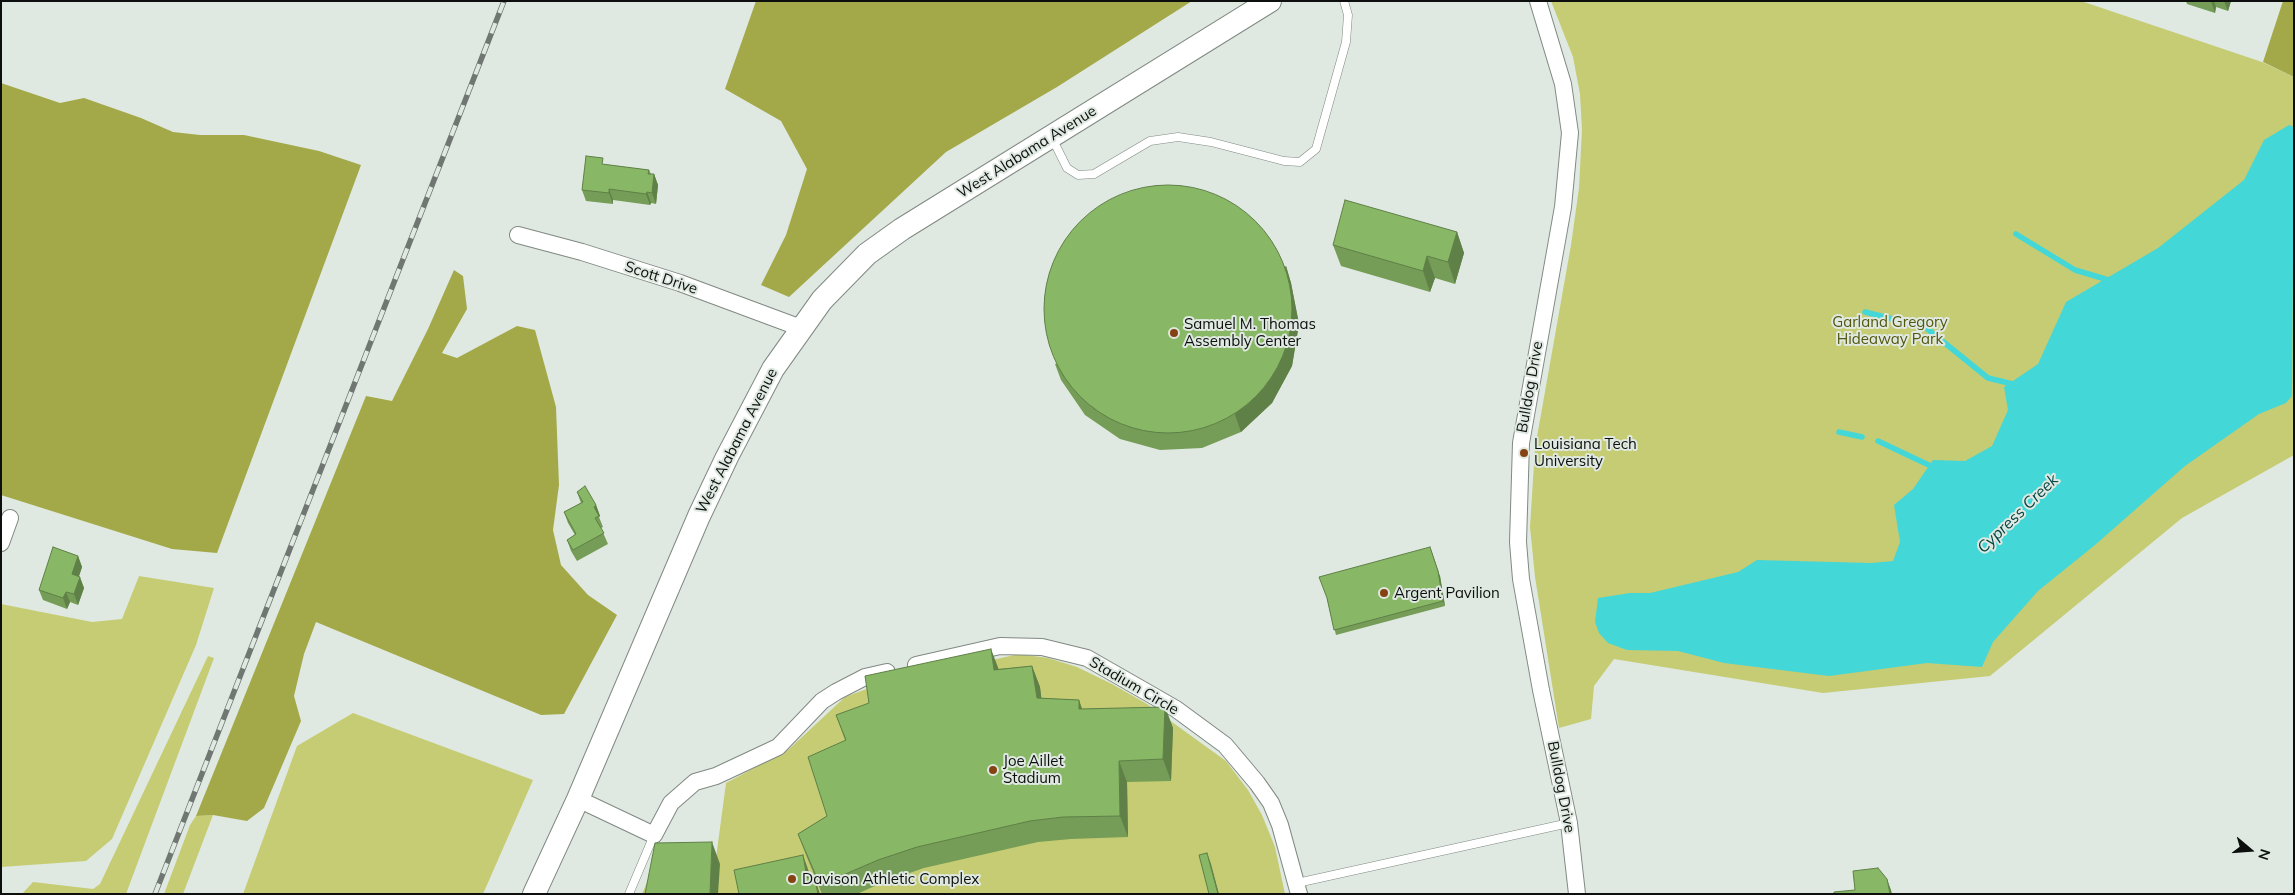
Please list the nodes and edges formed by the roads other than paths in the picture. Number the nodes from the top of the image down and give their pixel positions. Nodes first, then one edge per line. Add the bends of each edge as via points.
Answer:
1 (1270, 1) edge
2 (1344, 1) edge
3 (1538, 1) edge
4 (1051, 136) junction
5 (518, 236) dead end
6 (801, 328) junction
7 (10, 518) dead end
8 (1, 543) edge
9 (578, 798) junction
10 (1569, 823) junction
11 (654, 835) junction
12 (1298, 889) edge
13 (534, 894) edge
14 (629, 894) edge
15 (1577, 894) edge

1 - 4 main road, West Alabama Avenue
2 - 4 lane via 1348,15 1346,42 1316,149 1300,162 1178,137 1150,142 1094,174 1078,176 1067,168
3 - 10 street, Bulldog Drive via 1563,84 1570,133 1563,207 1520,442 1518,542 1521,580 1539,681
4 - 6 main road, West Alabama Avenue via 867,254 838,282
5 - 6 street, Scott Drive via 680,283
6 - 9 main road, West Alabama Avenue via 768,377 727,457
7 - 8 street
9 - 11 street
9 - 13 main road, West Alabama Avenue
10 - 12 lane
10 - 15 street, Bulldog Drive
11 - 12 street, Stadium Circle via 670,803 683,791 695,782 716,776 778,747 822,701 852,682 994,648 1033,646 1079,655 1108,669 1176,709 1224,745 1271,803
11 - 14 lane

